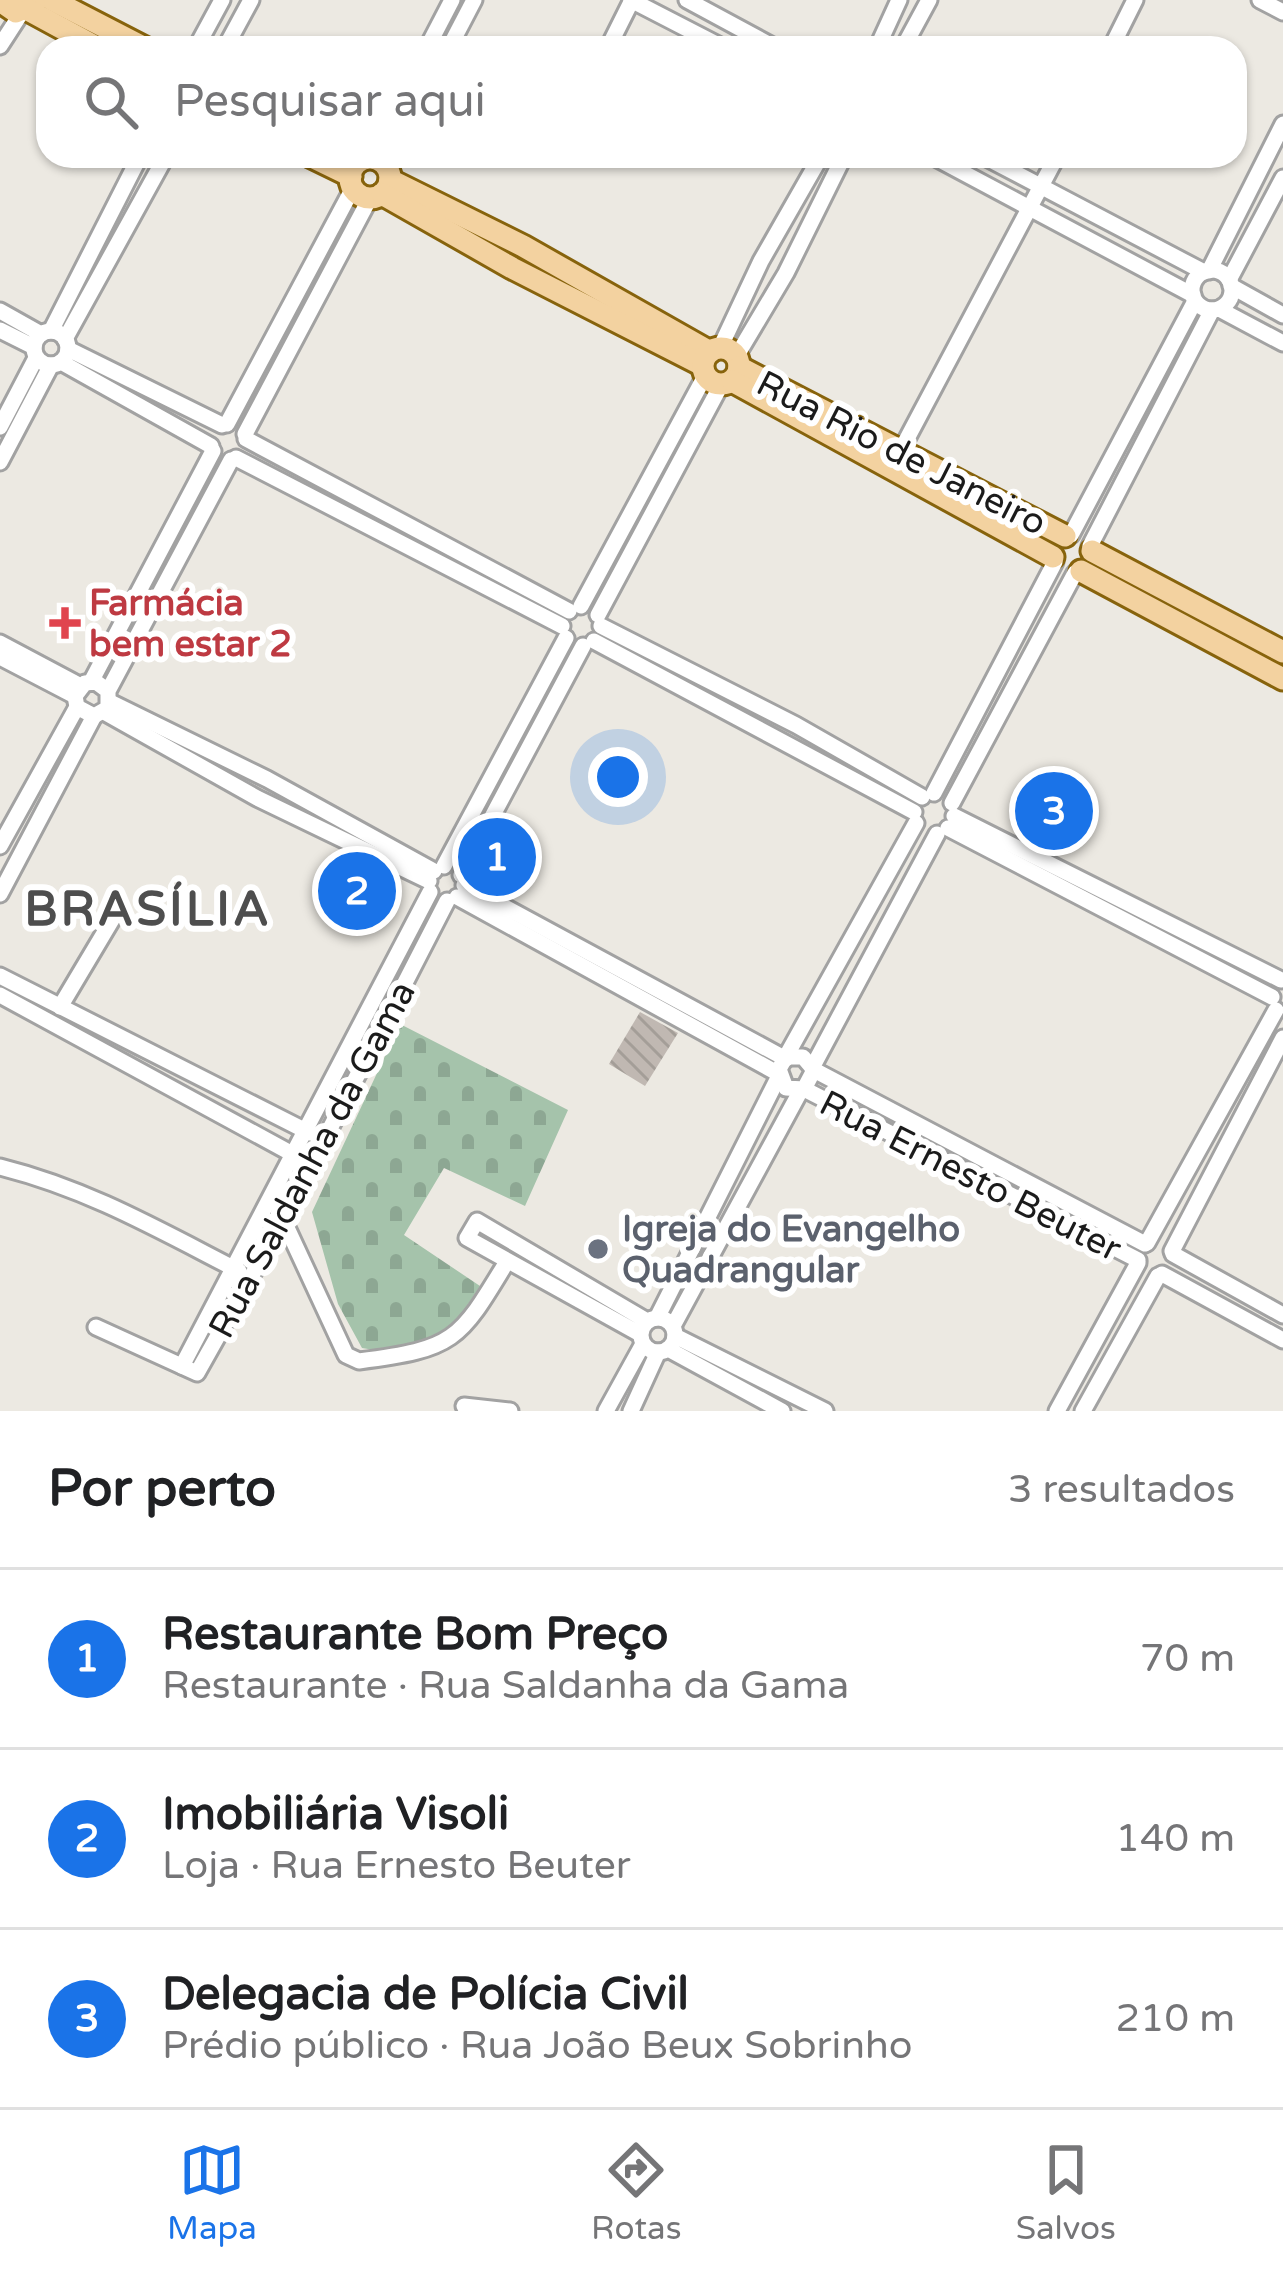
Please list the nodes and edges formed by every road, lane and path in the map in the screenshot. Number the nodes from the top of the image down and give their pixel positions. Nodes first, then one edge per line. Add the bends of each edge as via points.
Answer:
1 (52, 0) edge
2 (222, 0) edge
3 (251, 0) edge
4 (452, 0) edge
5 (474, 0) edge
6 (632, 0) edge
7 (676, 0) edge
8 (928, 0) edge
9 (1136, 0) edge
10 (1260, 0) edge
11 (0, 1) edge
12 (694, 2) edge
13 (28, 7) edge
14 (895, 8) edge
15 (1283, 12) edge
16 (667, 16) junction
17 (683, 26) junction
18 (914, 29) junction
19 (78, 36) edge
20 (122, 36) edge
21 (202, 36) edge
22 (232, 36) edge
23 (433, 36) edge
24 (455, 36) edge
25 (614, 36) edge
26 (702, 36) edge
27 (752, 36) edge
28 (882, 36) edge
29 (910, 36) edge
30 (1118, 36) edge
31 (0, 46) edge
32 (1283, 124) edge
33 (134, 168) edge
34 (159, 168) edge
35 (814, 168) edge
36 (838, 168) edge
37 (964, 168) edge
38 (1005, 168) edge
39 (1052, 168) edge
40 (369, 172) edge
41 (1283, 178) edge
42 (1042, 188) junction
43 (1030, 208) junction
44 (1128, 232) junction
45 (523, 246) junction
46 (1116, 254) junction
47 (761, 261) junction
48 (512, 268) junction
49 (1206, 272) junction
50 (786, 273) junction
51 (1230, 283) junction
52 (1194, 298) junction
53 (1216, 310) junction
54 (0, 311) edge
55 (1283, 315) edge
56 (0, 330) edge
57 (1283, 343) edge
58 (51, 348) junction
59 (721, 366) junction
60 (225, 425) junction
61 (0, 427) edge
62 (246, 437) junction
63 (212, 448) junction
64 (901, 450) junction
65 (234, 459) junction
66 (0, 462) edge
67 (653, 472) junction
68 (918, 472) junction
69 (673, 482) junction
70 (1073, 554) junction
71 (569, 620) junction
72 (594, 632) junction
73 (0, 643) edge
74 (1283, 652) edge
75 (0, 657) edge
76 (1283, 679) edge
77 (81, 693) junction
78 (104, 705) junction
79 (922, 806) junction
80 (948, 820) junction
81 (3, 840) edge
82 (28, 846) junction
83 (434, 877) junction
84 (457, 889) junction
85 (0, 894) edge
86 (119, 908) dead end
87 (859, 928) junction
88 (880, 939) junction
89 (0, 976) edge
90 (832, 978) junction
91 (1282, 980) edge
92 (854, 989) junction
93 (0, 995) edge
94 (61, 1007) junction
95 (1277, 1008) edge
96 (1283, 1038) edge
97 (783, 1067) junction
98 (813, 1069) junction
99 (802, 1090) junction
100 (305, 1131) junction
101 (323, 1140) junction
102 (293, 1154) junction
103 (311, 1163) junction
104 (0, 1168) edge
105 (271, 1197) junction
106 (283, 1220) junction
107 (1142, 1252) junction
108 (1172, 1253) junction
109 (506, 1263) junction
110 (232, 1268) junction
111 (1160, 1275) junction
112 (252, 1277) junction
113 (592, 1286) junction
114 (581, 1306) junction
115 (1283, 1316) edge
116 (96, 1327) dead end
117 (658, 1335) junction
118 (1283, 1340) edge
119 (189, 1370) junction
120 (464, 1406) dead end
121 (510, 1411) edge
122 (607, 1411) edge
123 (631, 1411) edge
124 (782, 1411) edge
125 (825, 1411) edge
126 (1057, 1411) edge
127 (1083, 1411) edge

1 - 20 main road
2 - 21 street
3 - 22 street
4 - 23 street
5 - 24 street
6 - 16 street
6 - 25 street
7 - 16 street
8 - 18 street
9 - 30 street
10 - 15 street
11 - 13 main road
12 - 17 street
12 - 27 street
13 - 19 main road
13 - 31 street
14 - 18 street
14 - 28 street
16 - 17 street
17 - 26 street
18 - 29 street
32 - 49 street
33 - 58 street
34 - 58 street
35 - 47 street, Rua Saldanha da Gama
36 - 50 street, Rua Saldanha da Gama
37 - 43 street
38 - 42 street
39 - 42 street
40 - 45 main road, Rua Rio de Janeiro
40 - 48 main road, Rua Rio de Janeiro
40 - 60 street
40 - 62 street
41 - 51 street
42 - 43 street
42 - 44 street
43 - 46 street
43 - 64 street
44 - 46 street
44 - 49 street
45 - 48 main road
45 - 59 main road, Rua Rio de Janeiro
46 - 52 street
47 - 50 street
47 - 59 street, Rua Saldanha da Gama
48 - 59 main road, Rua Rio de Janeiro
49 - 51 street
49 - 52 street via 1194,282
50 - 59 street, Rua Saldanha da Gama
51 - 53 street via 1231,297
51 - 55 street
52 - 53 street
52 - 70 street
53 - 57 street
53 - 70 street
54 - 58 street
56 - 58 street
58 - 60 street
58 - 61 street
58 - 63 street
58 - 66 street
59 - 64 main road, Rua Rio de Janeiro
59 - 67 street, Rua Saldanha da Gama
59 - 68 main road, Rua Rio de Janeiro
59 - 69 street, Rua Saldanha da Gama
60 - 62 street
60 - 63 street
62 - 65 street
62 - 71 street
63 - 65 street
63 - 77 street
64 - 68 main road, Rua Rio de Janeiro
65 - 71 street
65 - 78 street
67 - 69 street
67 - 71 street, Rua Saldanha da Gama
68 - 70 main road, Rua Rio de Janeiro
69 - 72 street, Rua Saldanha da Gama
70 - 74 main road, Rua Rio de Janeiro
70 - 76 main road, Rua Rio de Janeiro
70 - 79 street
70 - 80 street
71 - 72 street
71 - 72 street
71 - 83 street, Rua Saldanha da Gama
72 - 79 street
72 - 84 street, Rua Saldanha da Gama
73 - 77 street
75 - 77 street
77 - 78 street
77 - 78 street
77 - 81 street
78 - 82 street
78 - 83 street via 267,778
79 - 80 street
79 - 80 street
79 - 87 street
80 - 88 street
80 - 91 street
80 - 95 street
81 - 82 street
82 - 85 street
83 - 84 street
83 - 84 street
83 - 100 street, Rua Saldanha da Gama
84 - 97 street, Rua Ernesto Beuter
84 - 101 street, Rua Saldanha da Gama
86 - 94 street
87 - 88 street
87 - 90 street
88 - 92 street
89 - 94 street
90 - 92 street
90 - 97 street
91 - 95 street
92 - 98 street
93 - 102 street
94 - 100 street
95 - 107 street
96 - 108 street
97 - 98 street, Rua Ernesto Beuter via 803,1057
97 - 99 street, Rua Ernesto Beuter via 786,1088
97 - 117 street
98 - 99 street
98 - 107 street, Rua Ernesto Beuter
99 - 107 street, Rua Ernesto Beuter
99 - 117 street
100 - 101 street
100 - 102 street, Rua Saldanha da Gama
101 - 103 street, Rua Saldanha da Gama
102 - 103 street
102 - 105 street, Rua Saldanha da Gama
103 - 106 street, Rua Saldanha da Gama
104 - 110 street via 111,1202
105 - 106 street
105 - 110 street, Rua Saldanha da Gama
106 - 109 street via 346,1355 359,1360 446,1342 466,1329
106 - 112 street, Rua Saldanha da Gama
107 - 108 street, Rua Ernesto Beuter via 1159,1241
107 - 111 street, Rua Ernesto Beuter via 1144,1272
107 - 126 street
108 - 111 street
108 - 115 street, Rua Ernesto Beuter
109 - 113 street via 467,1238 478,1221
109 - 114 street
110 - 112 street
110 - 119 street, Rua Saldanha da Gama
111 - 118 street, Rua Ernesto Beuter
111 - 127 street
112 - 119 street, Rua Saldanha da Gama
113 - 114 street
113 - 117 street
114 - 117 street
116 - 119 street
117 - 122 street
117 - 123 street
117 - 124 street
117 - 125 street
120 - 121 street

